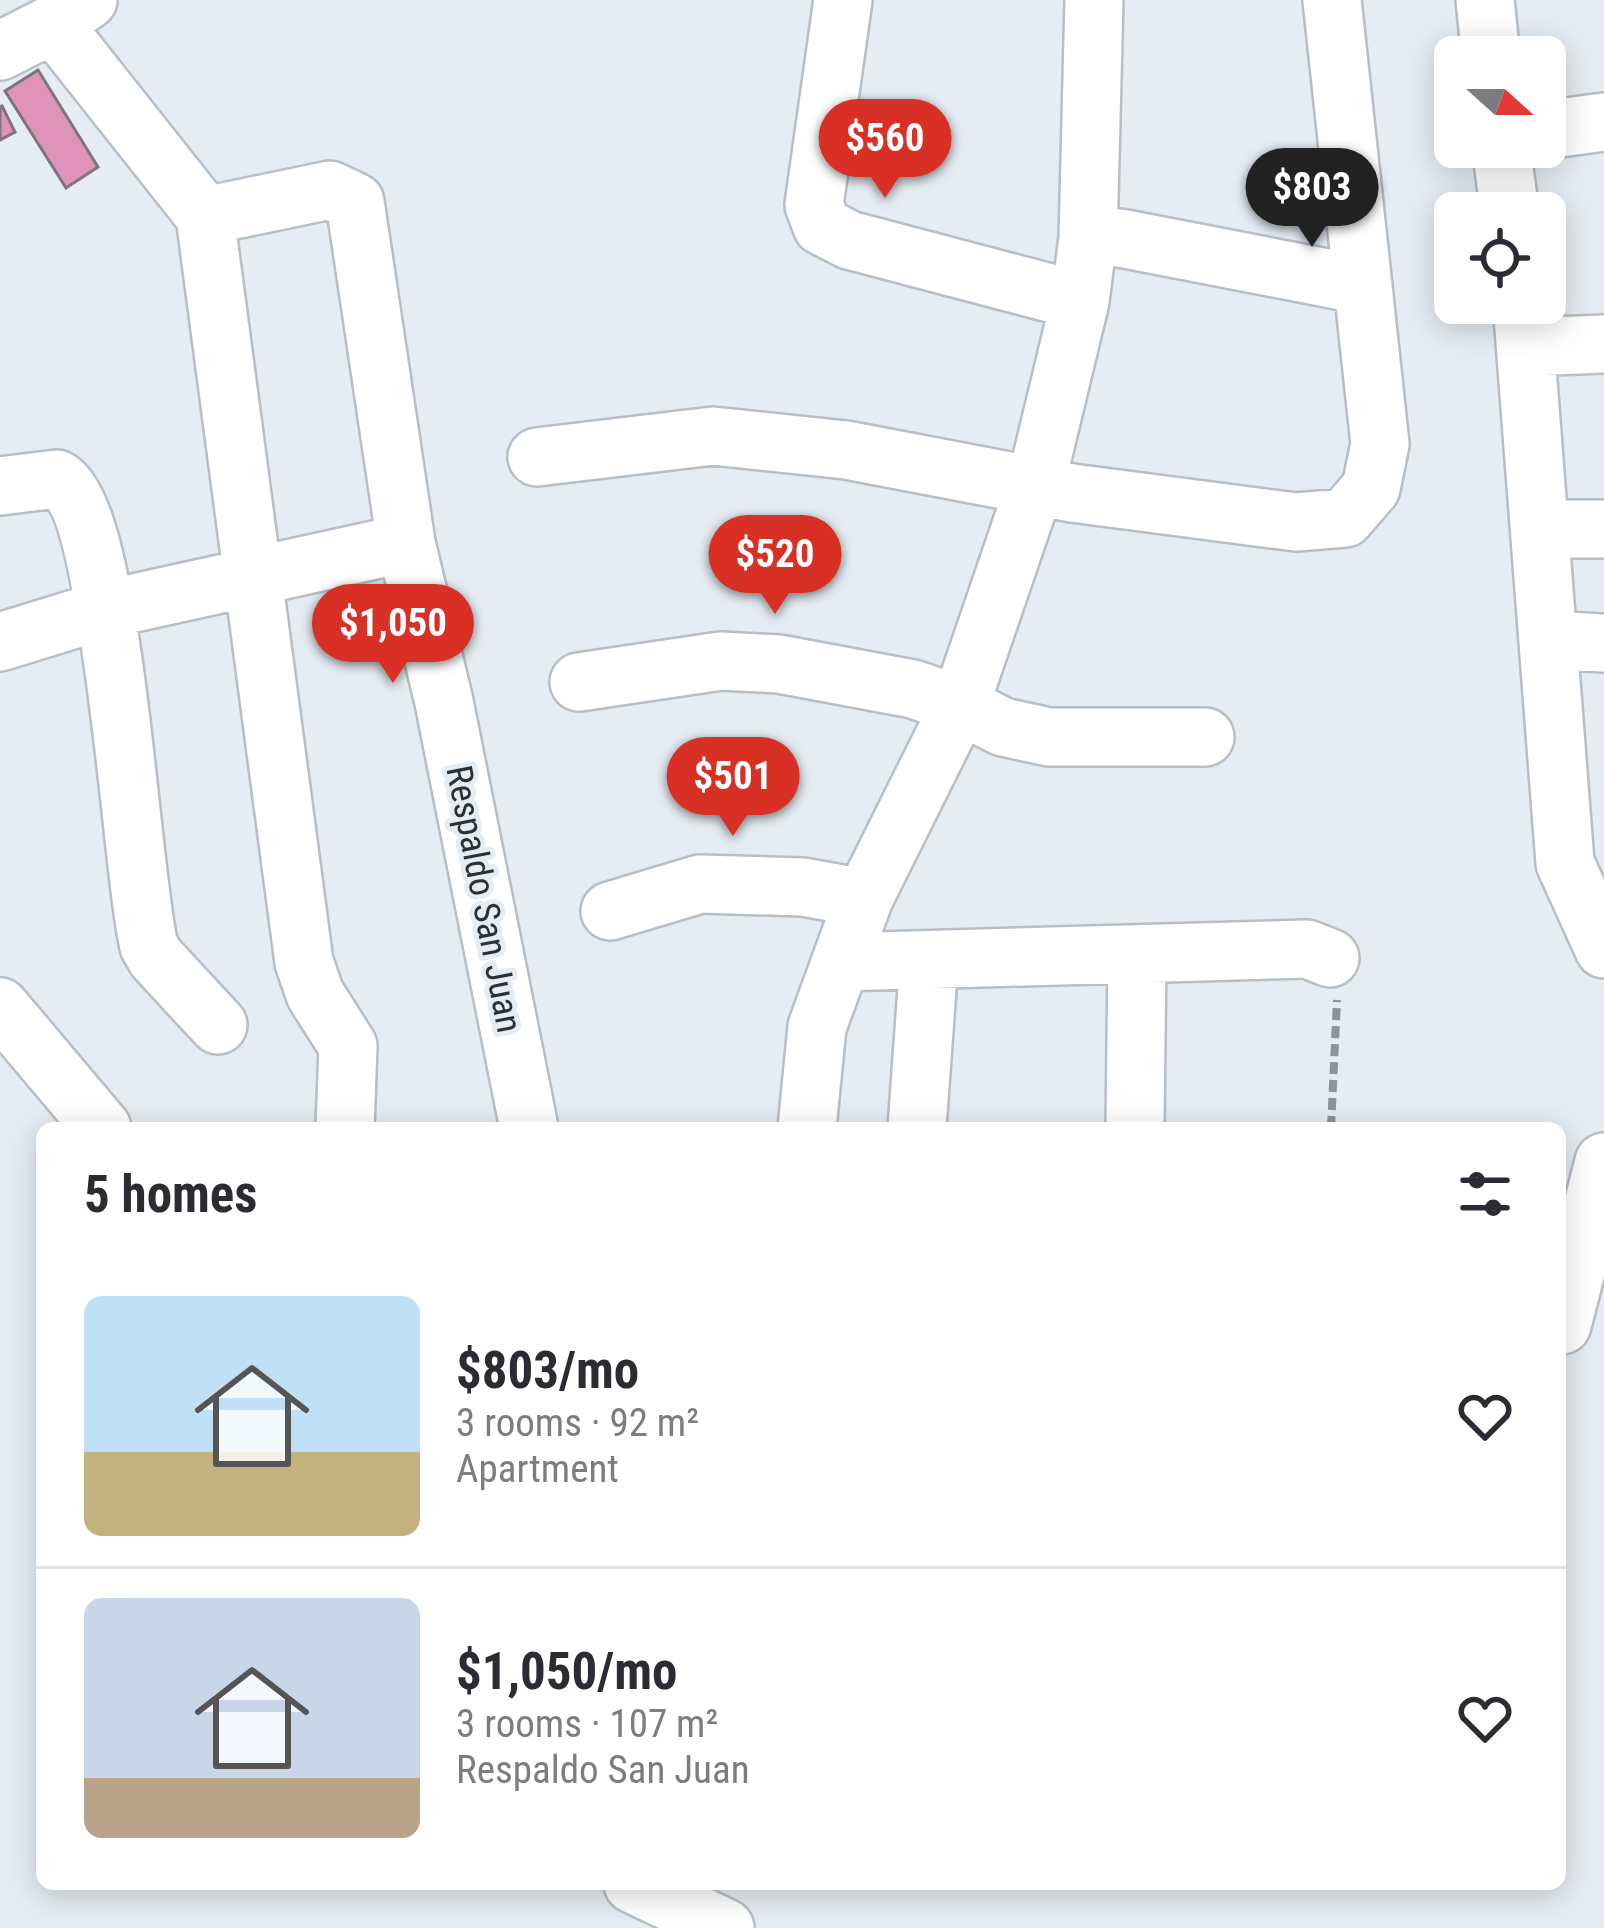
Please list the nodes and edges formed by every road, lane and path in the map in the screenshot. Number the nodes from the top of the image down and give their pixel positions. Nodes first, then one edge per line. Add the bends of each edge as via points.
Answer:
1 (843, 0) edge
2 (1094, 0) edge
3 (1332, 0) edge
4 (1485, 0) edge
5 (70, 12) edge
6 (1489, 36) edge
7 (0, 51) edge
8 (1604, 122) edge
9 (1566, 127) edge
10 (205, 216) junction
11 (1088, 238) junction
12 (1363, 285) junction
13 (1080, 302) junction
14 (1525, 325) edge
15 (1604, 344) edge
16 (537, 457) dead end
17 (1036, 483) junction
18 (0, 486) edge
19 (1540, 529) junction
20 (1604, 529) edge
21 (406, 543) junction
22 (253, 576) junction
23 (107, 610) junction
24 (1548, 640) junction
25 (0, 642) edge
26 (1604, 643) edge
27 (579, 682) dead end
28 (960, 705) junction
29 (1205, 737) dead end
30 (1590, 891) edge
31 (864, 898) junction
32 (610, 911) dead end
33 (1604, 950) edge
34 (1137, 955) junction
35 (1330, 958) joint
36 (929, 960) junction
37 (841, 962) junction
38 (0, 1007) edge
39 (218, 1025) dead end
40 (97, 1122) edge
41 (345, 1122) edge
42 (528, 1122) edge
43 (808, 1122) edge
44 (917, 1122) edge
45 (1135, 1122) edge
46 (1331, 1122) edge
47 (1604, 1162) edge
48 (1566, 1309) edge
49 (646, 1890) edge
50 (725, 1928) edge

1 - 13 street via 814,205 823,226
2 - 11 street
3 - 12 street
4 - 6 street
5 - 7 street
5 - 10 street
8 - 9 street
10 - 21 street, Respaldo San Juan via 330,190 355,202
10 - 22 street
11 - 12 street
11 - 13 street
12 - 17 street via 1380,444 1371,488 1345,518 1297,522
13 - 17 street
14 - 15 street
14 - 19 street
16 - 17 street via 713,436
17 - 28 street
18 - 23 street via 68,484
19 - 20 street
19 - 24 street
21 - 22 street
21 - 42 street, Respaldo San Juan
22 - 23 street
22 - 41 street via 304,962 348,1046
23 - 25 street
23 - 39 street via 149,946
24 - 26 street
24 - 30 street via 1565,863
27 - 28 street via 721,661 779,664
28 - 29 street via 1003,727 1049,737
28 - 31 street
30 - 33 street
31 - 32 street via 700,884
31 - 37 street
34 - 35 street via 1307,949
34 - 36 street
34 - 45 street
35 - 46 path via 1339,979
36 - 37 street
36 - 44 street
37 - 43 street via 817,1027
38 - 40 street
47 - 48 street
49 - 50 street

